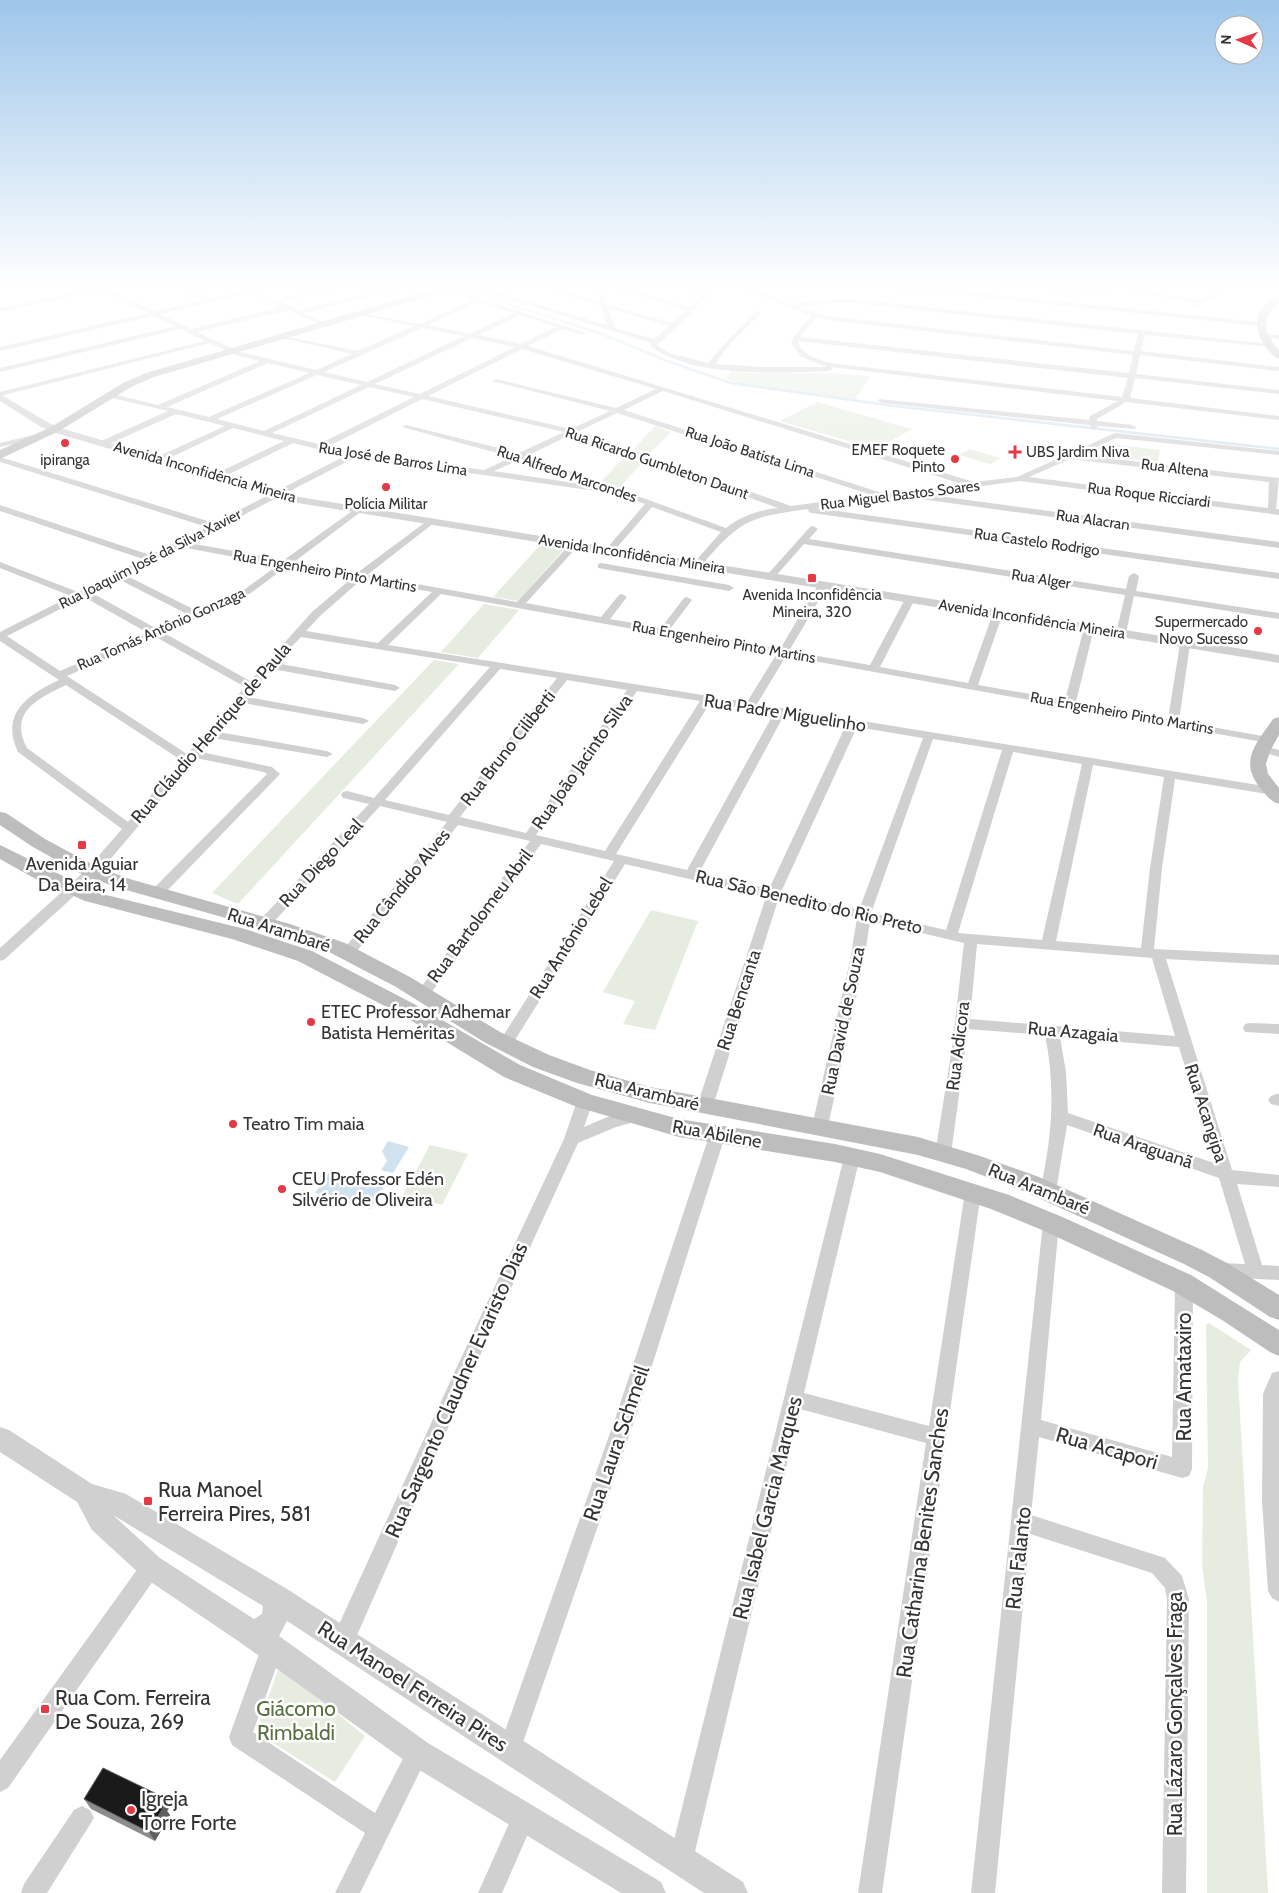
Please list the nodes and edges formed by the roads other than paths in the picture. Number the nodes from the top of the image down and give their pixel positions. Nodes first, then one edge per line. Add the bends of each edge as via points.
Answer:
1 (81, 374) edge
2 (152, 374) edge
3 (235, 374) edge
4 (311, 374) edge
5 (326, 374) edge
6 (389, 374) edge
7 (465, 374) edge
8 (614, 374) edge
9 (899, 374) edge
10 (1118, 374) edge
11 (1133, 376) junction
12 (496, 381) dead end
13 (368, 384) junction
14 (662, 389) junction
15 (1279, 392) edge
16 (0, 395) edge
17 (111, 395) junction
18 (421, 397) junction
19 (1124, 400) junction
20 (882, 402) dead end
21 (158, 407) junction
22 (616, 410) junction
23 (175, 411) junction
24 (1279, 418) edge
25 (209, 420) junction
26 (1094, 423) junction
27 (231, 426) junction
28 (406, 427) dead end
29 (1138, 428) dead end
30 (55, 429) junction
31 (570, 431) junction
32 (72, 433) junction
33 (263, 434) junction
34 (1194, 434) dead end
35 (42, 435) junction
36 (290, 440) junction
37 (28, 442) junction
38 (104, 443) junction
39 (1095, 443) junction
40 (1279, 444) edge
41 (0, 445) edge
42 (318, 448) junction
43 (12, 449) junction
44 (1279, 454) edge
45 (353, 455) junction
46 (519, 456) junction
47 (1070, 456) junction
48 (0, 457) edge
49 (160, 459) junction
50 (484, 473) junction
51 (216, 476) junction
52 (1019, 479) junction
53 (1276, 481) edge
54 (974, 485) junction
55 (621, 492) junction
56 (277, 495) junction
57 (907, 495) junction
58 (888, 497) junction
59 (651, 504) junction
60 (0, 508) edge
61 (792, 508) junction
62 (359, 510) junction
63 (1276, 511) edge
64 (431, 521) junction
65 (214, 526) junction
66 (813, 529) dead end
67 (726, 531) junction
68 (802, 542) junction
69 (179, 544) junction
70 (575, 544) junction
71 (1279, 545) edge
72 (610, 550) junction
73 (151, 559) junction
74 (676, 561) junction
75 (285, 564) junction
76 (698, 564) junction
77 (0, 565) edge
78 (601, 566) dead end
79 (119, 576) junction
80 (771, 576) junction
81 (1134, 576) dead end
82 (1279, 576) edge
83 (358, 577) junction
84 (664, 577) junction
85 (823, 585) junction
86 (729, 588) dead end
87 (439, 591) junction
88 (1130, 593) junction
89 (82, 595) junction
90 (622, 597) dead end
91 (910, 599) junction
92 (687, 600) dead end
93 (519, 605) junction
94 (998, 613) junction
95 (198, 615) junction
96 (1279, 616) edge
97 (604, 620) junction
98 (1089, 628) junction
99 (664, 631) junction
100 (156, 632) junction
101 (298, 632) junction
102 (1121, 633) junction
103 (0, 636) edge
104 (1185, 644) junction
105 (382, 646) junction
106 (782, 652) junction
107 (1279, 659) edge
108 (269, 665) junction
109 (497, 666) junction
110 (874, 668) junction
111 (63, 677) junction
112 (564, 677) junction
113 (251, 686) junction
114 (972, 686) junction
115 (396, 688) dead end
116 (634, 688) junction
117 (240, 699) junction
118 (706, 700) junction
119 (1070, 704) junction
120 (750, 707) junction
121 (780, 712) junction
122 (363, 720) dead end
123 (1173, 722) junction
124 (1279, 722) edge
125 (853, 724) junction
126 (210, 734) junction
127 (929, 736) junction
128 (1270, 748) edge
129 (1008, 749) junction
130 (327, 754) dead end
131 (190, 757) junction
132 (1088, 762) junction
133 (1170, 775) junction
134 (347, 795) dead end
135 (1276, 795) edge
136 (376, 802) junction
137 (0, 817) edge
138 (454, 820) junction
139 (130, 828) junction
140 (534, 838) junction
141 (0, 840) edge
142 (39, 843) junction
143 (0, 851) edge
144 (615, 857) junction
145 (92, 872) junction
146 (691, 875) junction
147 (73, 889) junction
148 (157, 893) junction
149 (773, 894) junction
150 (864, 915) junction
151 (266, 923) junction
152 (952, 935) junction
153 (972, 939) junction
154 (1048, 946) junction
155 (348, 953) junction
156 (1152, 953) junction
157 (0, 956) edge
158 (1279, 960) edge
159 (400, 981) junction
160 (357, 983) junction
161 (422, 994) junction
162 (962, 1023) junction
163 (1250, 1028) dead end
164 (1279, 1029) edge
165 (1051, 1030) junction
166 (1184, 1042) junction
167 (505, 1044) junction
168 (584, 1101) junction
169 (705, 1106) junction
170 (636, 1116) junction
171 (1061, 1117) junction
172 (820, 1126) junction
173 (718, 1136) junction
174 (572, 1139) junction
175 (943, 1154) junction
176 (852, 1157) junction
177 (1226, 1174) junction
178 (1279, 1181) edge
179 (1048, 1191) junction
180 (973, 1192) junction
181 (1051, 1223) junction
182 (1218, 1270) junction
183 (1256, 1272) junction
184 (1279, 1273) edge
185 (1184, 1284) junction
186 (1279, 1309) edge
187 (1279, 1344) edge
188 (1279, 1379) edge
189 (794, 1399) junction
190 (1031, 1426) junction
191 (937, 1437) junction
192 (0, 1438) edge
193 (1182, 1469) joint
194 (86, 1494) junction
195 (1276, 1503) edge
196 (1022, 1522) junction
197 (151, 1567) junction
198 (1279, 1591) edge
199 (287, 1605) junction
200 (261, 1640) junction
201 (343, 1641) junction
202 (510, 1748) junction
203 (418, 1753) junction
204 (0, 1780) edge
205 (82, 1818) dead end
206 (523, 1818) junction
207 (379, 1829) junction
208 (681, 1860) junction
209 (33, 1893) edge
210 (347, 1893) edge
211 (490, 1893) edge
212 (650, 1893) edge
213 (732, 1893) edge
214 (870, 1893) edge
215 (983, 1893) edge
216 (1174, 1893) edge

1 - 16 street
2 - 17 main road
3 - 21 street
4 - 25 street
5 - 13 street, Rua Ricardo Gumbleton Daunt
6 - 13 street
7 - 18 street
8 - 14 street
9 - 19 street
10 - 11 street
11 - 15 street
11 - 19 street
12 - 22 street, Rua João Batista Lima
13 - 18 street, Rua Ricardo Gumbleton Daunt
13 - 33 street
14 - 22 street
14 - 54 street
16 - 30 street, Avenida Inconfidência Mineira
17 - 21 street, Rua José de Barros Lima
17 - 30 main road
18 - 31 street, Rua Ricardo Gumbleton Daunt
18 - 42 street
19 - 24 street
19 - 26 street via 1093,418
20 - 26 street
21 - 23 street, Rua José de Barros Lima
22 - 31 street
22 - 58 street, Rua João Batista Lima
23 - 25 street, Rua José de Barros Lima
23 - 38 street
25 - 27 street, Rua José de Barros Lima
26 - 29 street
26 - 39 street
27 - 33 street, Rua José de Barros Lima
27 - 49 street
28 - 46 street, Rua Alfredo Marcondes
30 - 32 street, Avenida Inconfidência Mineira
30 - 35 main road
31 - 46 street
31 - 61 street, Rua Ricardo Gumbleton Daunt
32 - 37 main road
32 - 38 street, Avenida Inconfidência Mineira
33 - 36 street, Rua José de Barros Lima
34 - 40 street
35 - 37 main road
35 - 41 street
36 - 42 street, Rua José de Barros Lima
36 - 51 street
37 - 43 main road
38 - 49 street, Avenida Inconfidência Mineira
39 - 44 street, Rua Miguel Bastos Soares via 1115,435
39 - 47 street, Rua Miguel Bastos Soares
41 - 43 street via 11,446
42 - 45 street, Rua José de Barros Lima
43 - 48 main road
45 - 50 street, Rua José de Barros Lima
45 - 56 street, Rua Joaquim José da Silva Xavier
46 - 50 street
46 - 55 street, Rua Alfredo Marcondes
47 - 52 street, Rua Miguel Bastos Soares
47 - 53 street, Rua Altena
48 - 65 street
49 - 51 street, Avenida Inconfidência Mineira
50 - 55 street, Rua José de Barros Lima
51 - 56 street, Avenida Inconfidência Mineira
52 - 54 street, Rua Miguel Bastos Soares
52 - 63 street, Rua Roque Ricciardi
53 - 63 street
54 - 57 street, Rua Miguel Bastos Soares
55 - 59 street, Rua Alfredo Marcondes
56 - 62 street, Avenida Inconfidência Mineira
56 - 65 street, Rua Joaquim José da Silva Xavier
57 - 58 street, Rua Miguel Bastos Soares
57 - 71 street, Rua Alacran
58 - 61 street, Rua Miguel Bastos Soares
59 - 67 street, Rua Alfredo Marcondes
59 - 72 street
60 - 73 street
61 - 67 street, Rua Miguel Bastos Soares via 754,516
61 - 82 street, Rua Castelo Rodrigo
62 - 64 street, Avenida Inconfidência Mineira
62 - 75 street, Rua Tomás Antônio Gonzaga
64 - 70 street, Avenida Inconfidência Mineira
64 - 83 street, Rua Cláudio Henrique de Paula
65 - 69 street, Rua Joaquim José da Silva Xavier
66 - 68 street
67 - 76 street, Rua Miguel Bastos Soares
68 - 80 street
68 - 88 street, Rua Alger
69 - 73 street, Rua Joaquim José da Silva Xavier
69 - 75 street, Rua Engenheiro Pinto Martins
70 - 72 street, Avenida Inconfidência Mineira
70 - 93 street
72 - 74 street, Avenida Inconfidência Mineira
73 - 79 street, Rua Joaquim José da Silva Xavier
74 - 76 street, Avenida Inconfidência Mineira
74 - 84 street
75 - 83 street, Rua Engenheiro Pinto Martins
75 - 95 street, Rua Tomás Antônio Gonzaga via 248,590
76 - 80 street, Avenida Inconfidência Mineira
77 - 89 street
78 - 84 street
79 - 89 street, Rua Joaquim José da Silva Xavier
79 - 95 street
80 - 85 street, Avenida Inconfidência Mineira
81 - 88 street
83 - 87 street, Rua Engenheiro Pinto Martins
83 - 101 street, Rua Cláudio Henrique de Paula
84 - 86 street
85 - 91 street, Avenida Inconfidência Mineira
85 - 106 street
87 - 93 street, Rua Engenheiro Pinto Martins
87 - 105 street
88 - 96 street, Rua Alger
88 - 102 street
89 - 100 street
89 - 103 street, Rua Joaquim José da Silva Xavier
90 - 97 street
91 - 94 street, Avenida Inconfidência Mineira
91 - 110 street
92 - 99 street
93 - 97 street, Rua Engenheiro Pinto Martins
94 - 98 street, Avenida Inconfidência Mineira
94 - 114 street
95 - 100 street, Rua Tomás Antônio Gonzaga
97 - 99 street, Rua Engenheiro Pinto Martins
98 - 102 street, Avenida Inconfidência Mineira
98 - 119 street
99 - 106 street, Rua Engenheiro Pinto Martins
100 - 111 street, Rua Tomás Antônio Gonzaga
100 - 113 street
101 - 105 street, Rua Padre Miguelinho
101 - 108 street, Rua Cláudio Henrique de Paula
102 - 104 street, Avenida Inconfidência Mineira
103 - 111 street
104 - 107 street, Avenida Inconfidência Mineira
104 - 123 street
105 - 109 street, Rua Padre Miguelinho
106 - 110 street, Rua Engenheiro Pinto Martins
106 - 120 street
108 - 113 street, Rua Cláudio Henrique de Paula
108 - 115 street
109 - 112 street, Rua Padre Miguelinho
109 - 136 street, Rua Diego Leal
110 - 114 street, Rua Engenheiro Pinto Martins
111 - 131 street via 162,744
111 - 139 street via 22,708 13,729 17,741 22,750
112 - 116 street, Rua Padre Miguelinho
112 - 138 street, Rua Bruno Ciliberti
113 - 117 street, Rua Cláudio Henrique de Paula
114 - 119 street, Rua Engenheiro Pinto Martins
116 - 118 street, Rua Padre Miguelinho
116 - 140 street, Rua João Jacinto Silva
117 - 122 street
117 - 126 street, Rua Cláudio Henrique de Paula
118 - 120 street, Rua Padre Miguelinho
118 - 144 street, Rua Antônio Lebel
119 - 123 street, Rua Engenheiro Pinto Martins
120 - 121 street, Rua Padre Miguelinho
121 - 125 street, Rua Padre Miguelinho
121 - 146 street
123 - 128 street, Rua Engenheiro Pinto Martins
124 - 128 main road
125 - 127 street, Rua Padre Miguelinho
125 - 149 street, Rua Bencanta
126 - 130 street
126 - 131 street, Rua Cláudio Henrique de Paula
127 - 129 street, Rua Padre Miguelinho
127 - 150 street, Rua David de Souza
128 - 135 main road via 1259,770
129 - 132 street, Rua Padre Miguelinho
129 - 152 street
131 - 139 street, Rua Cláudio Henrique de Paula
131 - 148 street via 268,769 274,774
132 - 133 street, Rua Padre Miguelinho
132 - 154 street
133 - 135 street, Rua Padre Miguelinho
133 - 156 street via 1156,868
134 - 136 street, Rua São Benedito do Rio Preto
136 - 138 street, Rua São Benedito do Rio Preto
136 - 151 street, Rua Diego Leal
137 - 142 main road
138 - 140 street, Rua São Benedito do Rio Preto
138 - 155 street, Rua Cândido Alves
139 - 145 street, Rua Cláudio Henrique de Paula
140 - 144 street, Rua São Benedito do Rio Preto
140 - 161 street, Rua Bartolomeu Abril
141 - 142 main road via 12,838
142 - 145 main road, Rua Arambaré
143 - 147 main road, Rua Arambaré
144 - 146 street, Rua São Benedito do Rio Preto
144 - 167 street, Rua Antônio Lebel
145 - 147 street, Rua Cláudio Henrique de Paula
145 - 148 main road, Rua Arambaré
146 - 149 street, Rua São Benedito do Rio Preto
147 - 157 street, Rua Cláudio Henrique de Paula
147 - 160 main road, Rua Arambaré via 108,902 269,943 305,956
148 - 151 main road, Rua Arambaré
149 - 150 street, Rua São Benedito do Rio Preto
149 - 169 street, Rua Bencanta
150 - 152 street, Rua São Benedito do Rio Preto
150 - 172 street, Rua David de Souza via 857,961
151 - 155 main road, Rua Arambaré
152 - 153 street, Rua São Benedito do Rio Preto
153 - 154 street, Rua São Benedito do Rio Preto
153 - 162 street, Rua Adicora
154 - 156 street, Rua São Benedito do Rio Preto
155 - 159 main road, Rua Arambaré
156 - 158 street, Rua São Benedito do Rio Preto
156 - 166 street, Rua Acangipa
159 - 160 main road via 389,987
159 - 161 main road, Rua Arambaré
160 - 168 main road, Rua Arambaré via 512,1071
161 - 167 main road, Rua Arambaré
162 - 165 street, Rua Azagaia
162 - 175 street, Rua Adicora
163 - 164 street
165 - 166 street, Rua Azagaia
165 - 171 street via 1060,1073
166 - 177 street, Rua Acangipa
167 - 169 main road, Rua Arambaré via 542,1062 585,1077
168 - 170 main road, Rua Abilene
168 - 174 street, Rua Sargento Claudner Evaristo Dias
169 - 172 main road, Rua Arambaré
170 - 173 main road, Rua Abilene
170 - 174 street
171 - 177 street, Rua Araguanã
171 - 179 street
172 - 175 main road, Rua Arambaré
173 - 176 main road, Rua Abilene
173 - 202 street, Rua Laura Schmeil via 626,1416
174 - 201 street, Rua Sargento Claudner Evaristo Dias
175 - 179 main road, Rua Arambaré
176 - 180 main road, Rua Arambaré
176 - 189 street, Rua Isabel Garcia Marques
177 - 178 street, Rua Araguanã
177 - 183 street, Rua Acangipa
179 - 182 main road, Rua Arambaré
180 - 181 main road, Rua Arambaré
180 - 191 street, Rua Catharina Benites Sanches
181 - 185 main road, Rua Arambaré
181 - 190 street, Rua Falanto
182 - 183 street, Rua Arambaré
182 - 186 main road, Rua Arambaré
183 - 184 street, Rua Arambaré
185 - 187 main road, Rua Arambaré
185 - 193 street, Rua Amataxiro
188 - 195 street via 1272,1394
189 - 191 street
189 - 208 street, Rua Isabel Garcia Marques
190 - 193 street, Rua Acapori
190 - 196 street, Rua Falanto
191 - 214 street, Rua Catharina Benites Sanches
192 - 194 street, Rua Manoel Ferreira Pires
194 - 197 street, Rua Manoel Ferreira Pires via 102,1521
194 - 199 street, Rua Manoel Ferreira Pires via 117,1502
195 - 198 street
196 - 215 street, Rua Falanto
196 - 216 street, Rua Lázaro Gonçalves Fraga via 1158,1565 1174,1583 1178,1599
197 - 200 street, Rua Manoel Ferreira Pires
197 - 204 street
199 - 200 street via 288,1617
199 - 201 street, Rua Manoel Ferreira Pires
200 - 203 street, Rua Manoel Ferreira Pires
200 - 207 street via 240,1737
201 - 202 street, Rua Manoel Ferreira Pires
202 - 208 street, Rua Manoel Ferreira Pires
203 - 206 street, Rua Manoel Ferreira Pires
203 - 207 street
205 - 209 street
206 - 211 street
206 - 212 street, Rua Manoel Ferreira Pires
207 - 210 street
208 - 213 street, Rua Manoel Ferreira Pires

